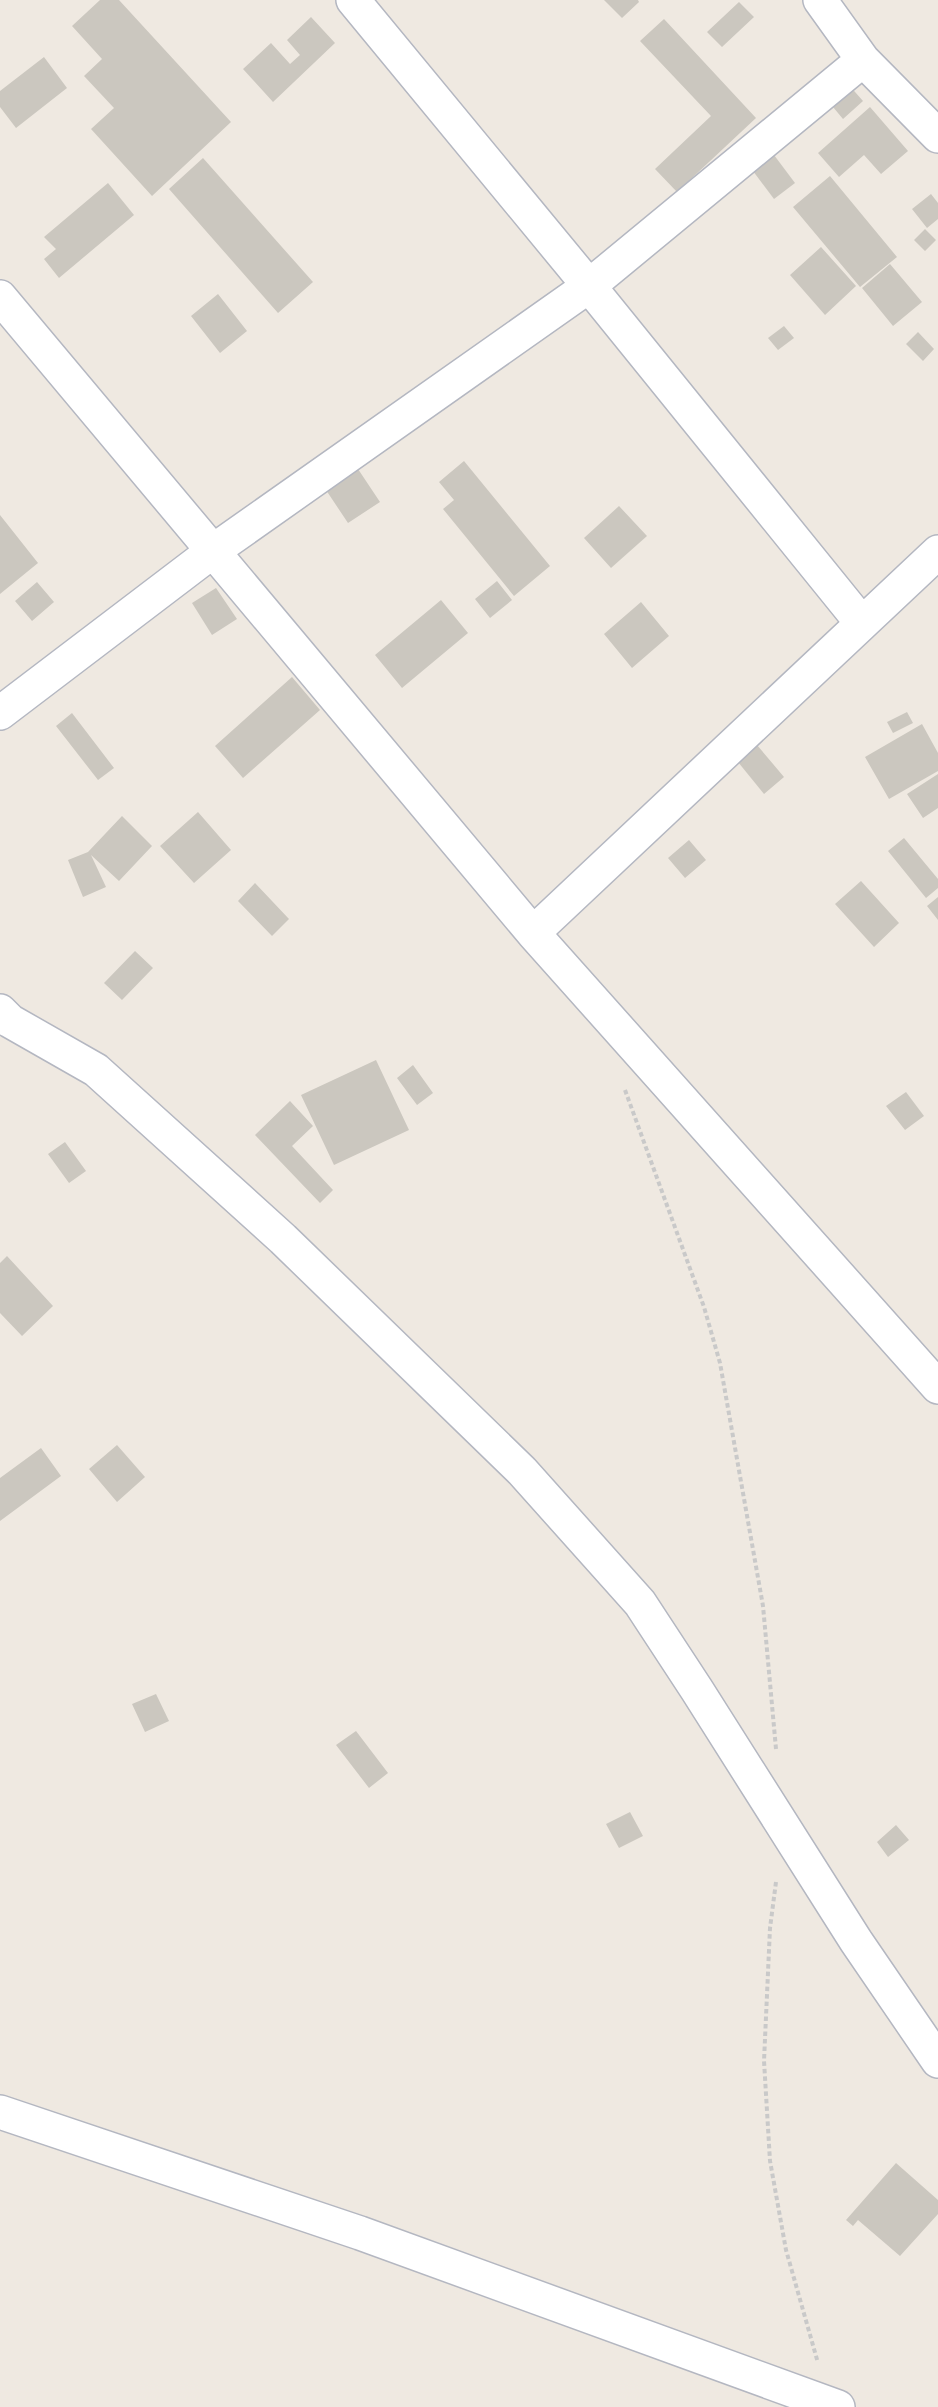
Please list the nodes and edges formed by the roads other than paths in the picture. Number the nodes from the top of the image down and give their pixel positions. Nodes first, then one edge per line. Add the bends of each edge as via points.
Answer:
1 (353, 0) edge
2 (820, 0) edge
3 (863, 60) junction
4 (938, 136) edge
5 (589, 286) junction
6 (0, 297) edge
7 (213, 551) junction
8 (938, 552) edge
9 (861, 622) junction
10 (0, 713) edge
11 (533, 933) junction
12 (0, 1011) edge
13 (938, 1387) edge
14 (938, 2061) edge
15 (0, 2112) edge
16 (838, 2407) edge

1 - 5 street
2 - 3 street
3 - 4 street
3 - 5 street
5 - 7 street
5 - 9 street
6 - 7 street
7 - 10 street
7 - 11 street
8 - 9 street
9 - 11 street
11 - 13 street
12 - 14 street via 10,1021 96,1070 283,1239 522,1471 632,1594
15 - 16 street via 360,2234

